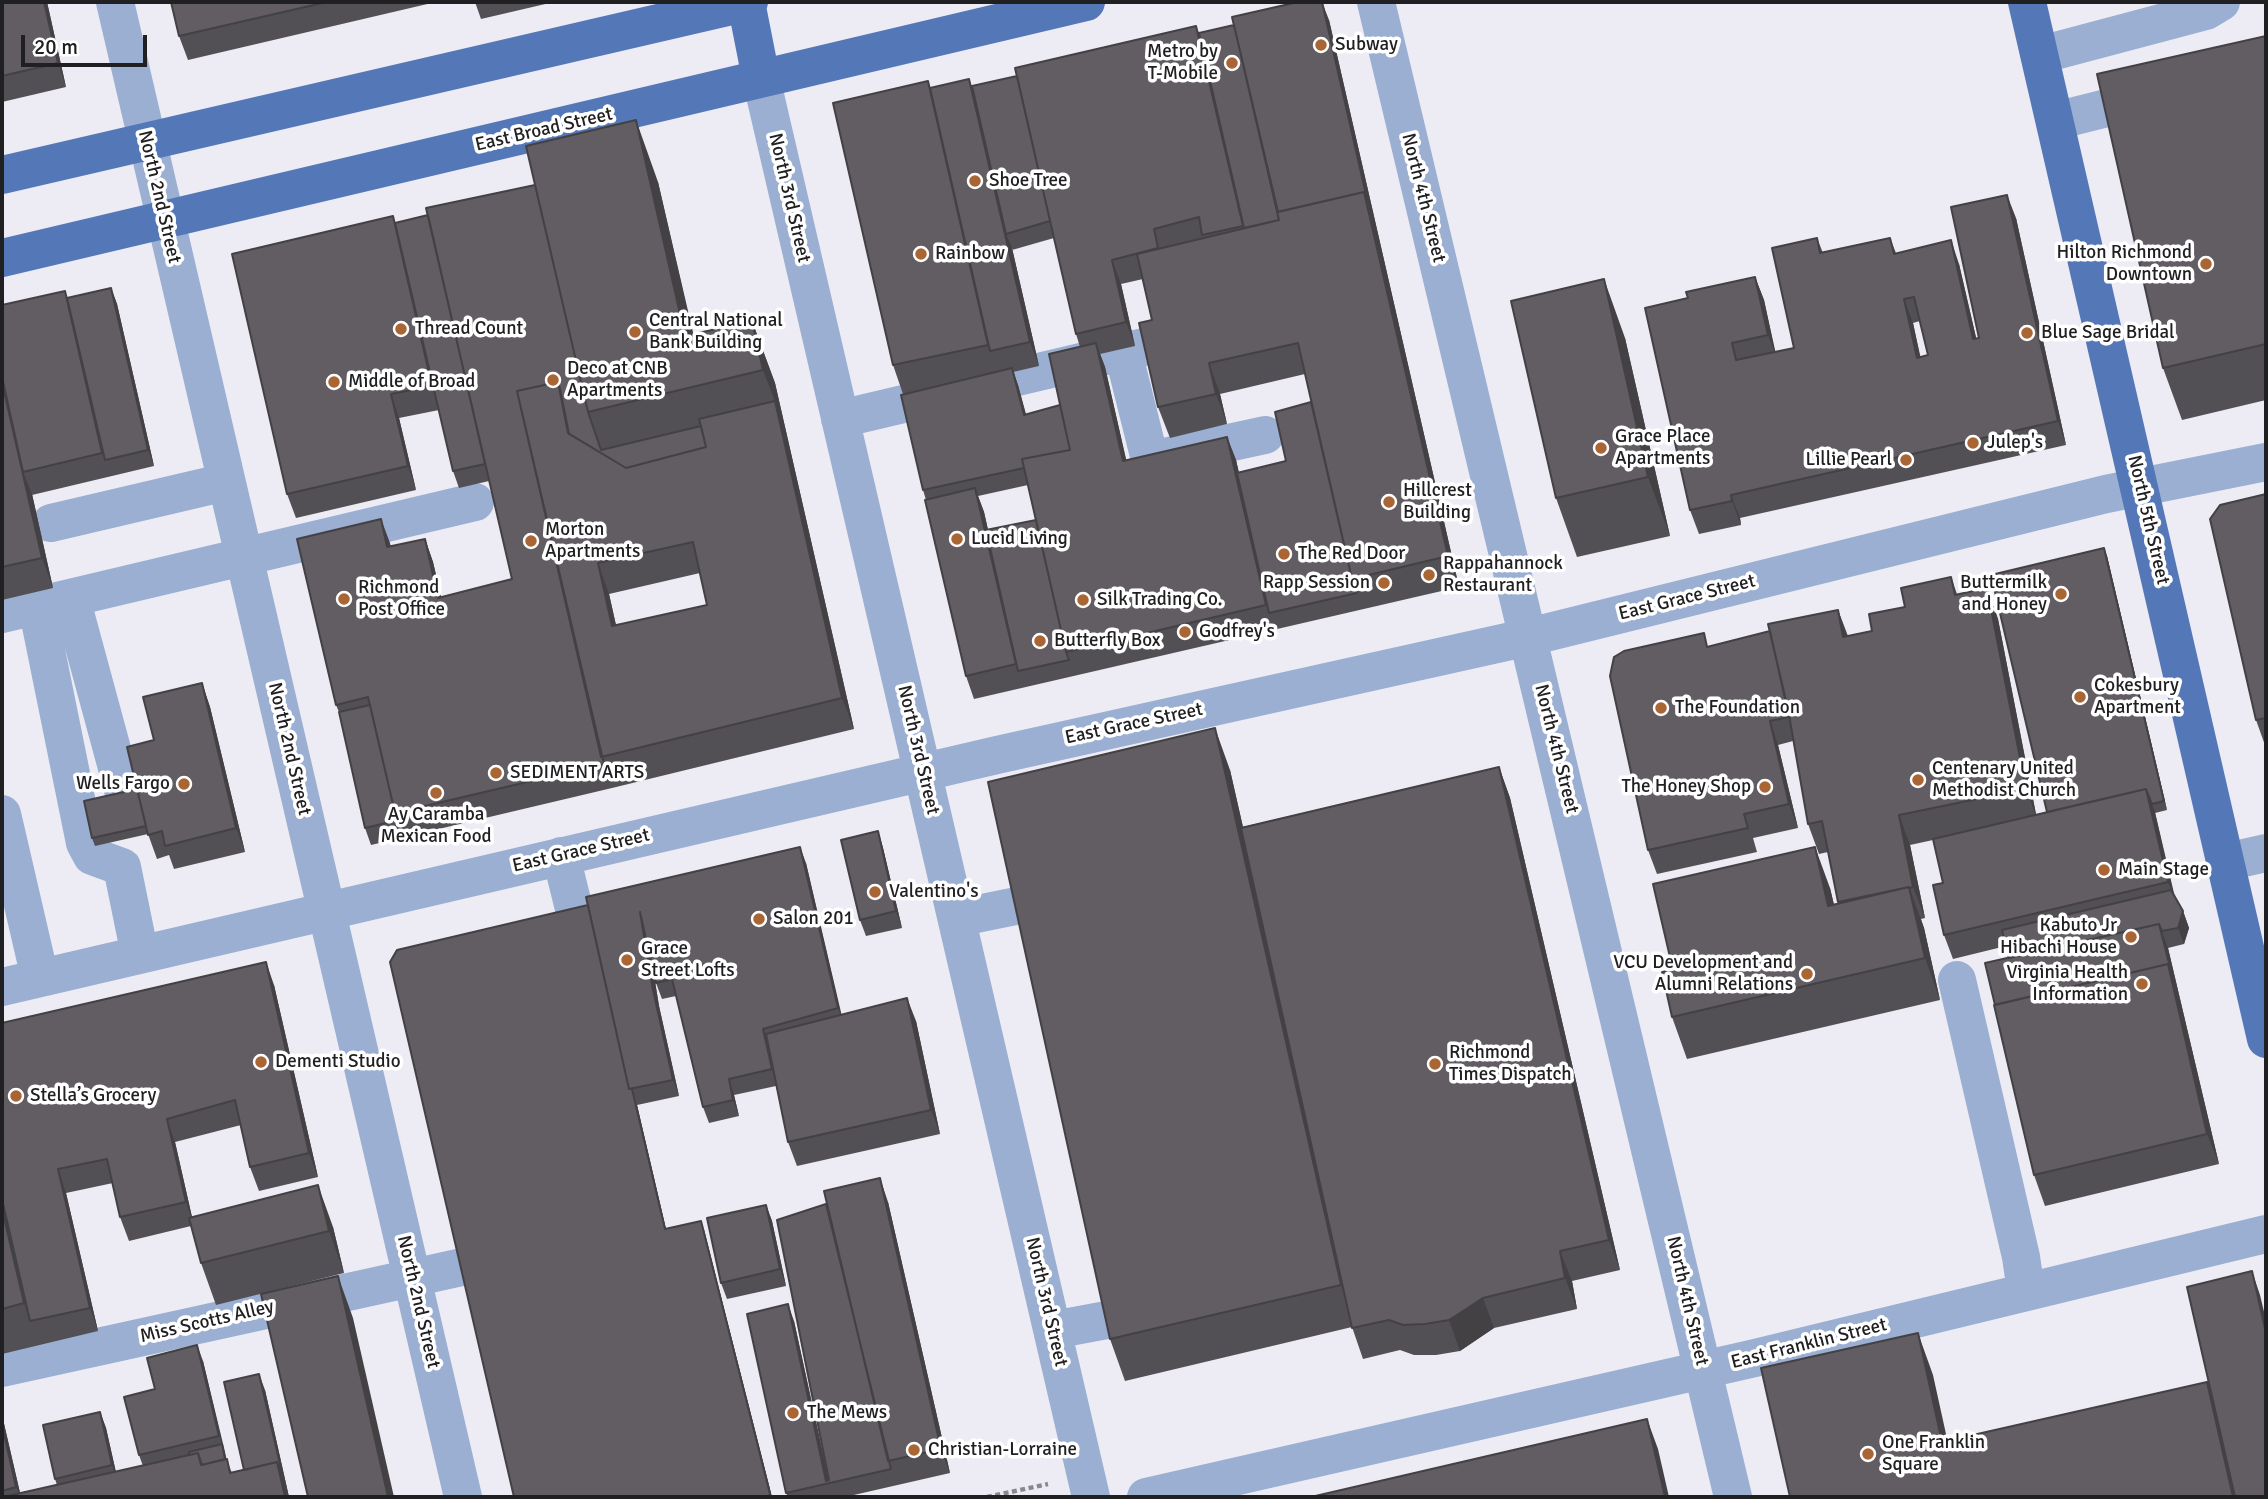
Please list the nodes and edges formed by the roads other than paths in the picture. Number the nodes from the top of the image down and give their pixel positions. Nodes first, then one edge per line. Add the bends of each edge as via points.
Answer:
1 (115, 2) edge
2 (747, 2) edge
3 (1086, 2) edge
4 (1376, 2) edge
5 (2027, 2) edge
6 (2221, 2) edge
7 (2163, 12) edge
8 (2040, 55) junction
9 (761, 78) junction
10 (2187, 88) edge
11 (2055, 121) junction
12 (146, 141) junction
13 (2, 175) edge
14 (164, 220) junction
15 (2, 258) edge
16 (840, 419) junction
17 (1265, 435) dead end
18 (2266, 462) edge
19 (226, 482) junction
20 (2140, 488) junction
21 (475, 502) dead end
22 (51, 523) dead end
23 (243, 557) junction
24 (37, 606) edge
25 (1529, 637) junction
26 (923, 772) junction
27 (126, 801) edge
28 (2, 814) edge
29 (2266, 853) edge
30 (561, 856) junction
31 (2226, 862) junction
32 (1021, 905) edge
33 (327, 911) junction
34 (576, 917) edge
35 (957, 918) junction
36 (140, 955) junction
37 (40, 978) junction
38 (1957, 980) dead end
39 (2, 987) edge
40 (2266, 1039) edge
41 (2266, 1234) edge
42 (462, 1267) edge
43 (412, 1277) junction
44 (2026, 1291) junction
45 (1112, 1319) edge
46 (1053, 1330) junction
47 (2, 1368) edge
48 (1703, 1370) junction
49 (463, 1497) edge
50 (1091, 1497) edge
51 (1146, 1497) edge
52 (1733, 1497) edge

1 - 12 street, North 2nd Street
2 - 9 main road, North 3rd Street
2 - 12 main road
3 - 9 main road, East Broad Street
4 - 25 street, North 4th Street
5 - 8 main road, North 5th Street
6 - 7 street via 2206,12
7 - 8 street
8 - 11 main road, North 5th Street
9 - 14 main road, East Broad Street
9 - 16 street, North 3rd Street
10 - 11 street
11 - 20 main road, North 5th Street
12 - 13 main road
12 - 14 street, North 2nd Street
14 - 15 main road, East Broad Street
14 - 19 street, North 2nd Street
16 - 17 street via 1134,350 1150,460
16 - 26 street, North 3rd Street
18 - 20 street, East Grace Street
19 - 22 street
19 - 23 street, North 2nd Street
20 - 25 street, East Grace Street
20 - 31 main road, North 5th Street
21 - 23 street
23 - 24 street
23 - 33 street, North 2nd Street
24 - 27 street
24 - 36 street via 85,843 92,856 126,853
25 - 26 street, East Grace Street via 1187,732
25 - 48 street, North 4th Street
26 - 30 street, East Grace Street
26 - 35 street, North 3rd Street
28 - 37 street
29 - 31 street
30 - 33 street, East Grace Street
30 - 34 street
31 - 40 main road, North 5th Street
32 - 35 street
33 - 36 street, East Grace Street
33 - 43 street, North 2nd Street
35 - 46 street, North 3rd Street
36 - 37 street, East Grace Street
37 - 39 street, East Grace Street
38 - 44 street
41 - 44 street, East Franklin Street
42 - 43 street, Miss Scotts Alley
43 - 47 street, Miss Scotts Alley
43 - 49 street, North 2nd Street
44 - 48 street, East Franklin Street
45 - 46 street
46 - 50 street, North 3rd Street
48 - 51 street, East Franklin Street
48 - 52 street, North 4th Street

